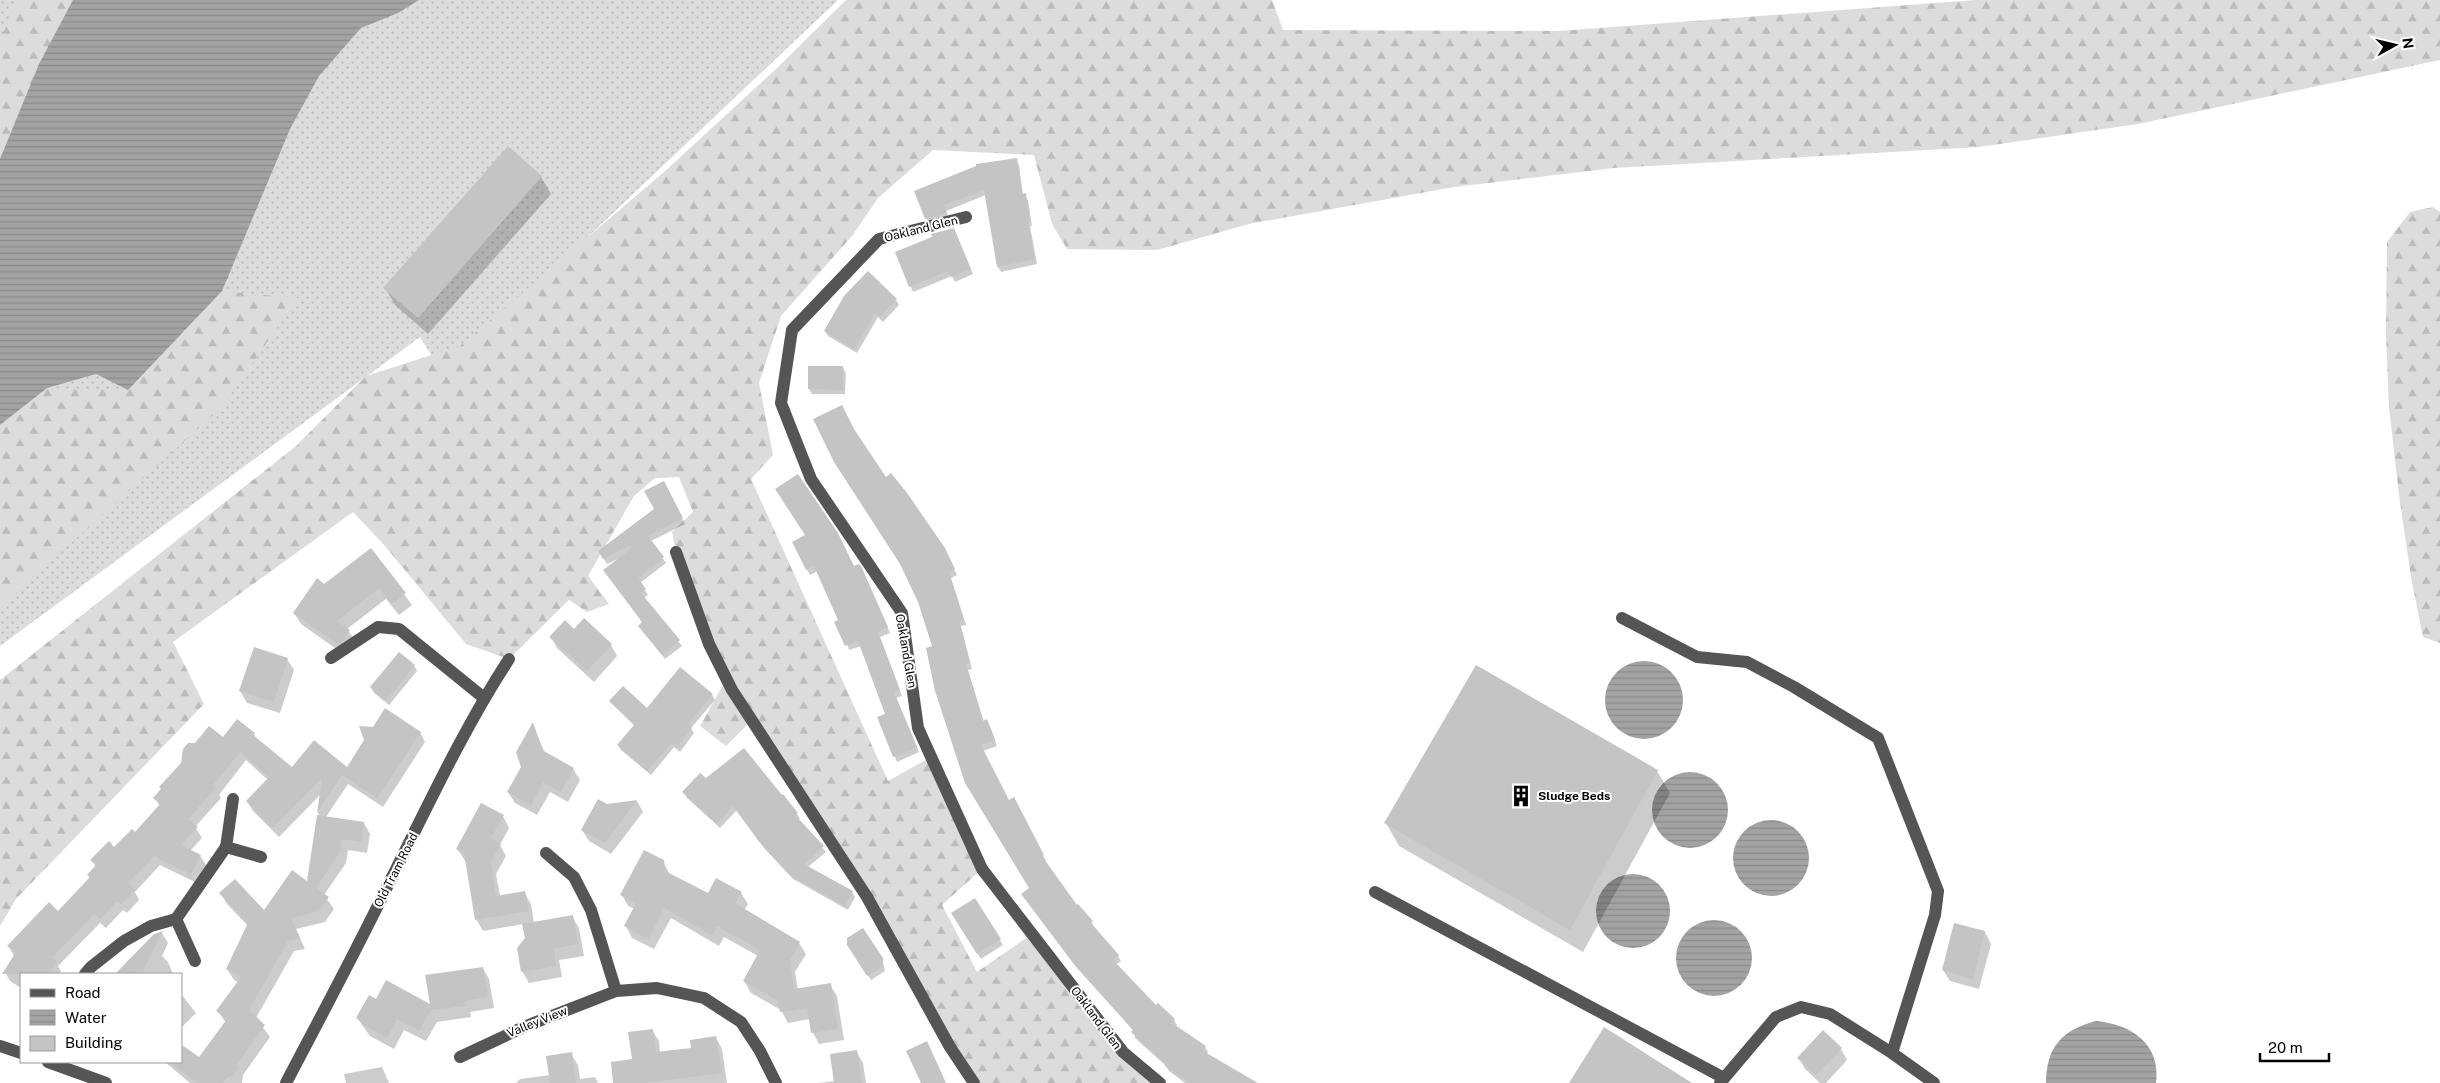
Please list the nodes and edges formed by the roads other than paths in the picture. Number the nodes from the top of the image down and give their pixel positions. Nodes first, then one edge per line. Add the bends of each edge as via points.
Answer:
1 (966, 217) dead end
2 (676, 552) dead end
3 (1622, 618) dead end
4 (330, 658) dead end
5 (509, 659) dead end
6 (484, 698) junction
7 (233, 798) dead end
8 (226, 847) junction
9 (546, 853) dead end
10 (261, 857) dead end
11 (1375, 892) dead end
12 (176, 919) junction
13 (195, 961) dead end
14 (86, 973) edge
15 (616, 991) junction
16 (0, 1046) edge
17 (20, 1053) edge
18 (1892, 1053) junction
19 (460, 1057) dead end
20 (51, 1063) edge
21 (1722, 1081) edge
22 (106, 1083) edge
23 (286, 1083) edge
24 (776, 1083) edge
25 (974, 1083) edge
26 (1160, 1083) edge
27 (1934, 1083) edge

1 - 26 street, Oakland Glen via 879,239 792,330 781,403 811,479 902,613 918,728 982,869 1123,1052
2 - 25 street via 709,644 732,690 867,897 950,1047
3 - 18 street via 1697,657 1747,662 1878,738 1938,891 1935,915
4 - 6 street via 378,627 399,629
5 - 6 street, Old Tram Road
6 - 23 street, Old Tram Road
7 - 8 street
8 - 10 street
8 - 12 street
9 - 15 street via 574,877 591,910
11 - 21 street
12 - 13 street
12 - 14 street via 151,926 124,942
15 - 19 street, Valley View via 526,1026
15 - 24 street, Valley View via 657,988 704,998 740,1022
16 - 17 street
18 - 21 street via 1830,1014 1801,1007 1776,1018
18 - 27 street
20 - 22 street

